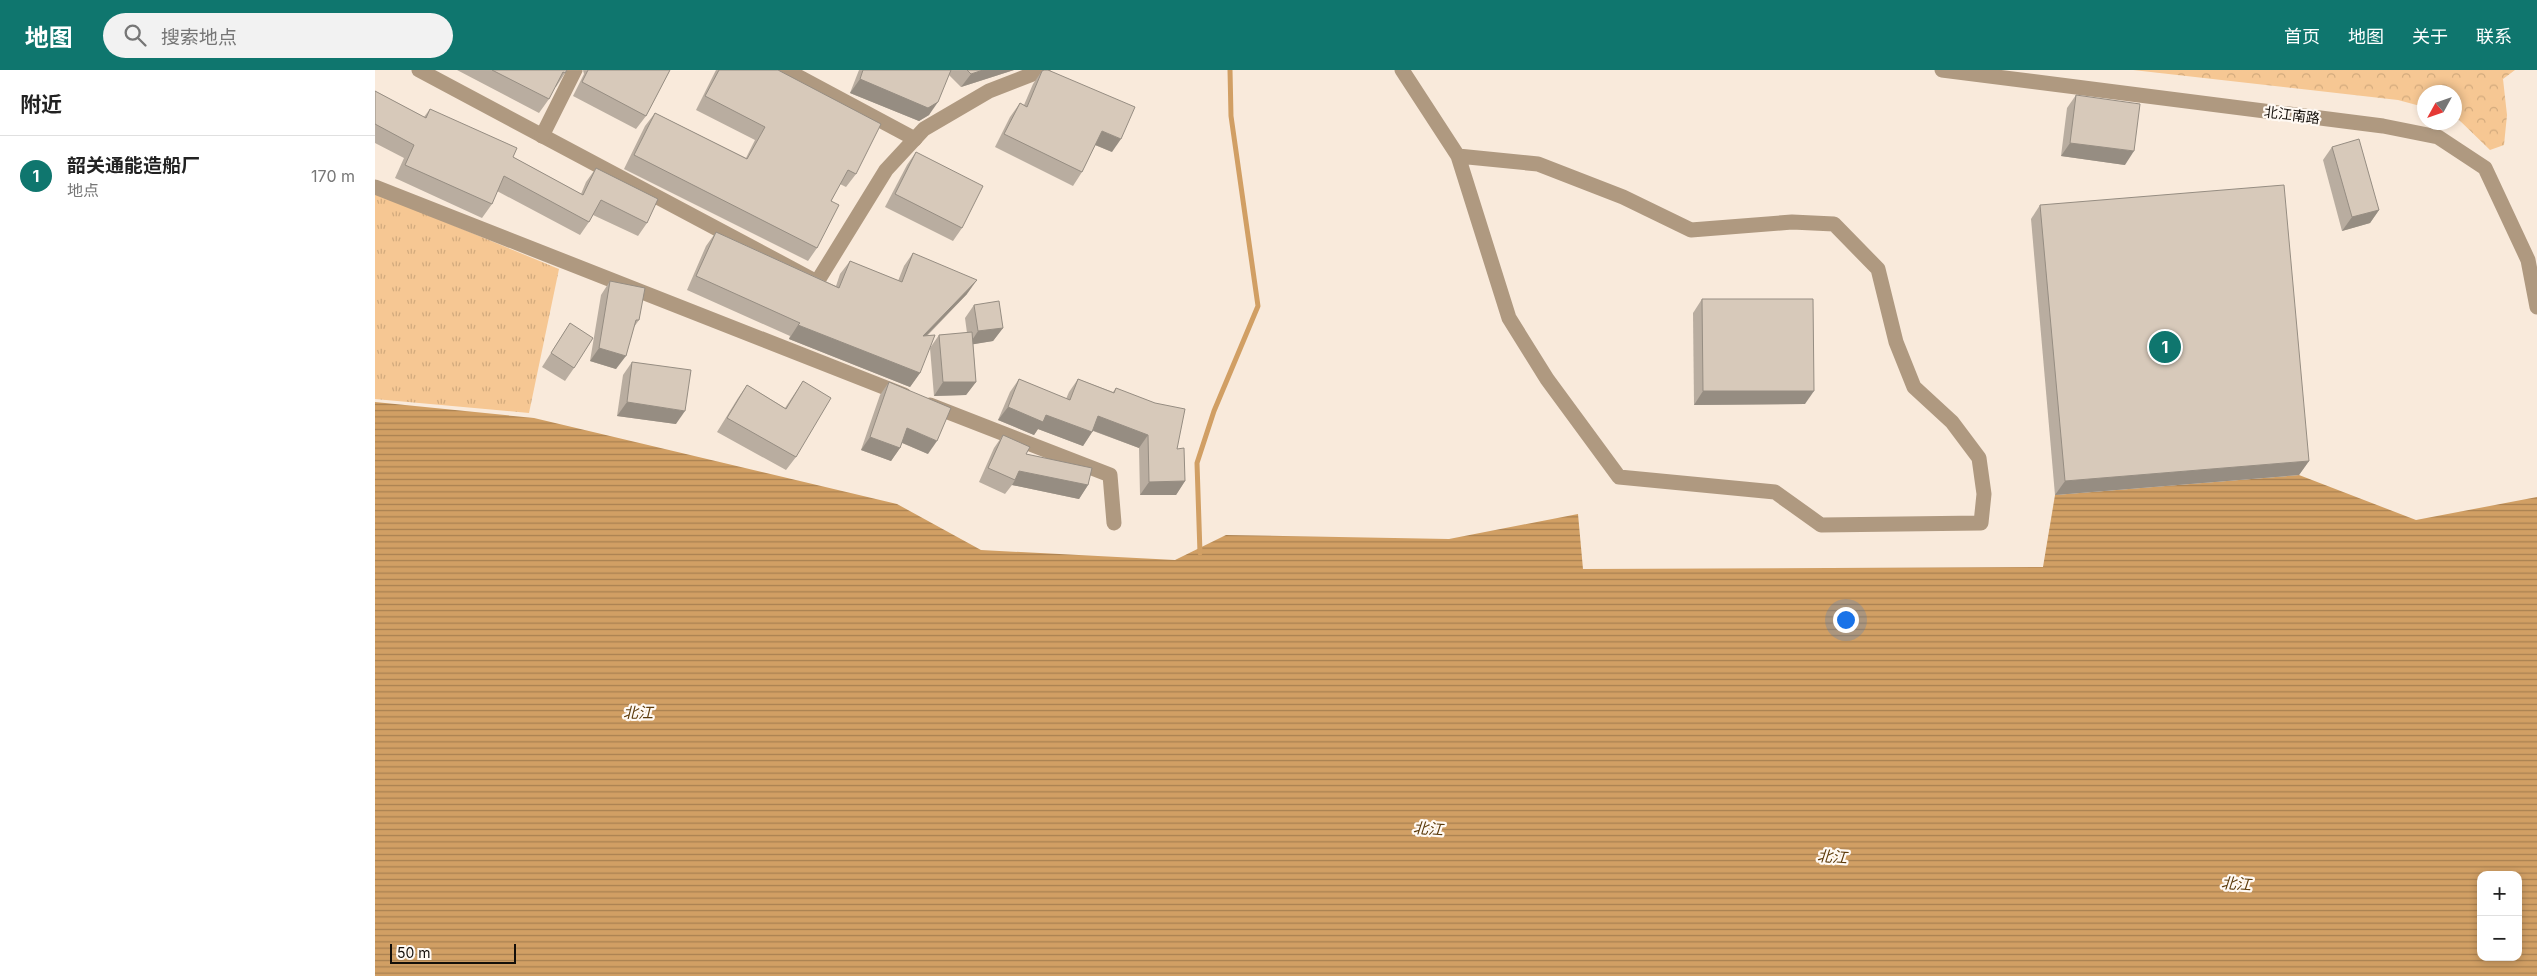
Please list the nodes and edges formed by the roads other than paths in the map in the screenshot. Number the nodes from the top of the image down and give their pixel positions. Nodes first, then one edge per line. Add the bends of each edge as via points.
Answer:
1 (419, 70) edge
2 (575, 70) edge
3 (786, 70) edge
4 (1043, 70) edge
5 (1402, 70) edge
6 (1941, 70) edge
7 (542, 136) junction
8 (915, 139) junction
9 (1458, 156) junction
10 (375, 187) edge
11 (2537, 307) edge
12 (1114, 523) dead end

1 - 7 street
2 - 7 street
3 - 8 street
4 - 8 street via 989,91 924,129
5 - 9 street
6 - 11 street, 北江南路 via 2383,126 2438,137 2485,168 2529,260
7 - 8 street via 817,282 887,170
9 - 9 street via 1538,164 1623,197 1691,230 1792,222 1834,224 1878,269 1895,342 1914,387 1952,422 1979,458 1984,494 1981,523 1821,526 1775,492 1619,477 1547,379 1509,318
10 - 12 street via 1110,475

